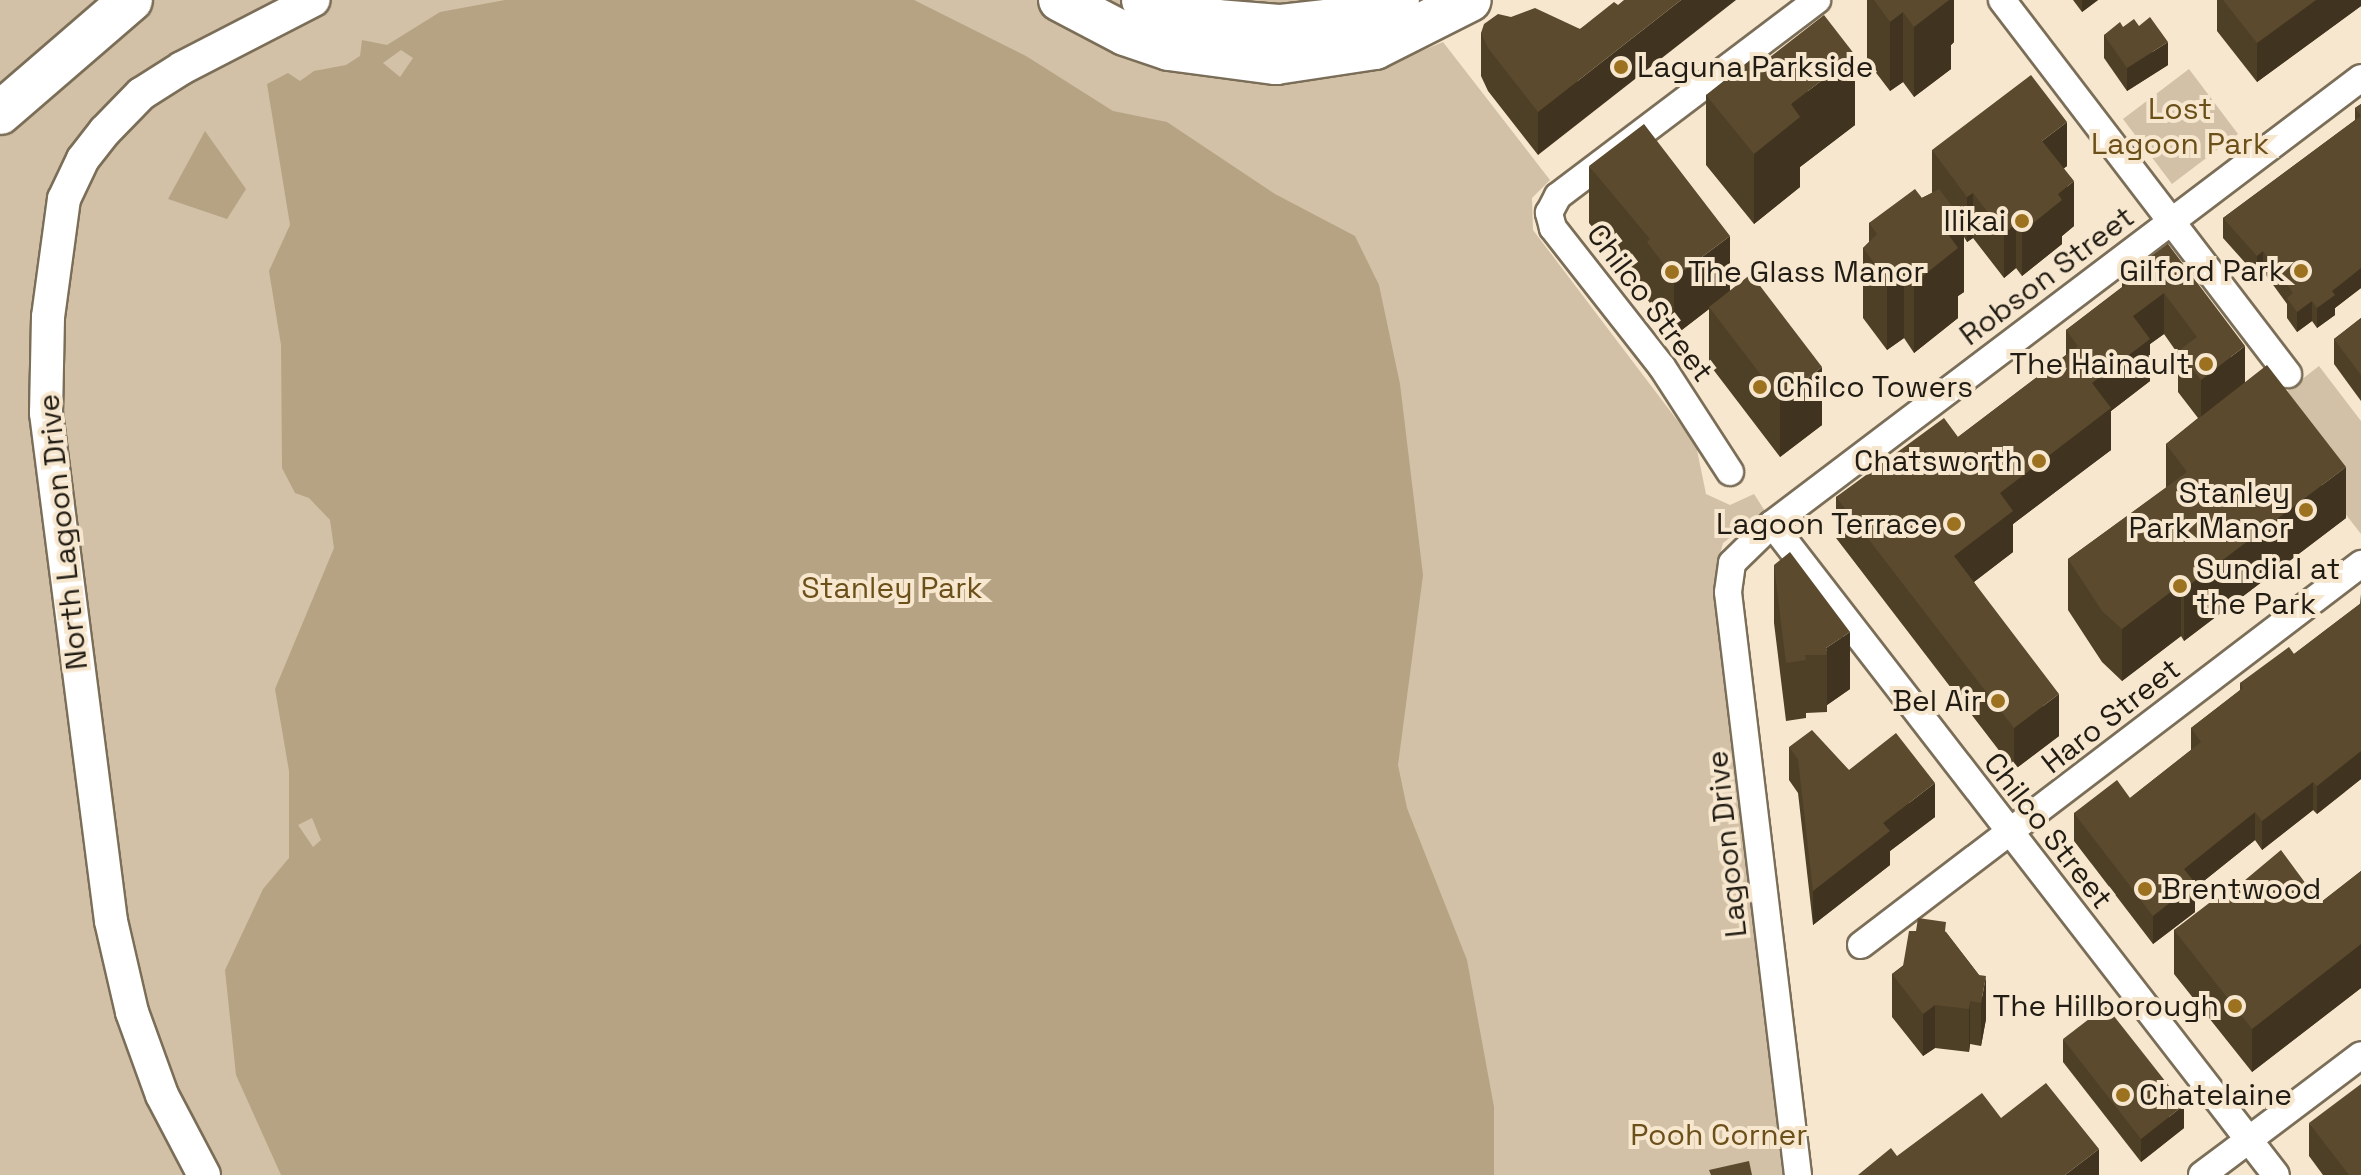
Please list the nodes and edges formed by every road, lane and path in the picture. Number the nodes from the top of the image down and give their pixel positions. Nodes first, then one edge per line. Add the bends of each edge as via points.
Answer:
1 (314, 0) edge
2 (1060, 0) edge
3 (1143, 0) edge
4 (1232, 0) edge
5 (1470, 0) edge
6 (1817, 0) edge
7 (2002, 0) edge
8 (133, 1) edge
9 (1326, 9) edge
10 (1390, 29) edge
11 (2361, 78) edge
12 (0, 113) edge
13 (2172, 222) junction
14 (2288, 374) dead end
15 (1730, 472) dead end
16 (1772, 524) junction
17 (2361, 564) edge
18 (2009, 835) junction
19 (1861, 945) dead end
20 (2361, 1055) edge
21 (2250, 1140) junction
22 (204, 1175) edge
23 (1798, 1175) edge
24 (2202, 1175) edge
25 (2276, 1175) edge

1 - 22 street, North Lagoon Drive via 182,68 141,94 105,131 83,159 64,199 48,317 46,413 111,921 132,1012 162,1095
2 - 10 highway via 1140,39 1216,58 1292,62
3 - 9 highway via 1193,16 1279,26
4 - 9 highway
5 - 10 highway
6 - 15 street, Chilco Street via 1558,196 1549,213 1553,228 1662,367
7 - 13 street
8 - 12 highway
9 - 10 highway
11 - 13 street, Robson Street
13 - 14 street
13 - 16 street, Robson Street
16 - 18 street, Chilco Street
16 - 23 street, Lagoon Drive via 1735,556 1728,592
17 - 18 street, Haro Street
18 - 19 street, Haro Street
18 - 21 street, Chilco Street
20 - 21 street
21 - 24 street
21 - 25 street, Chilco Street

